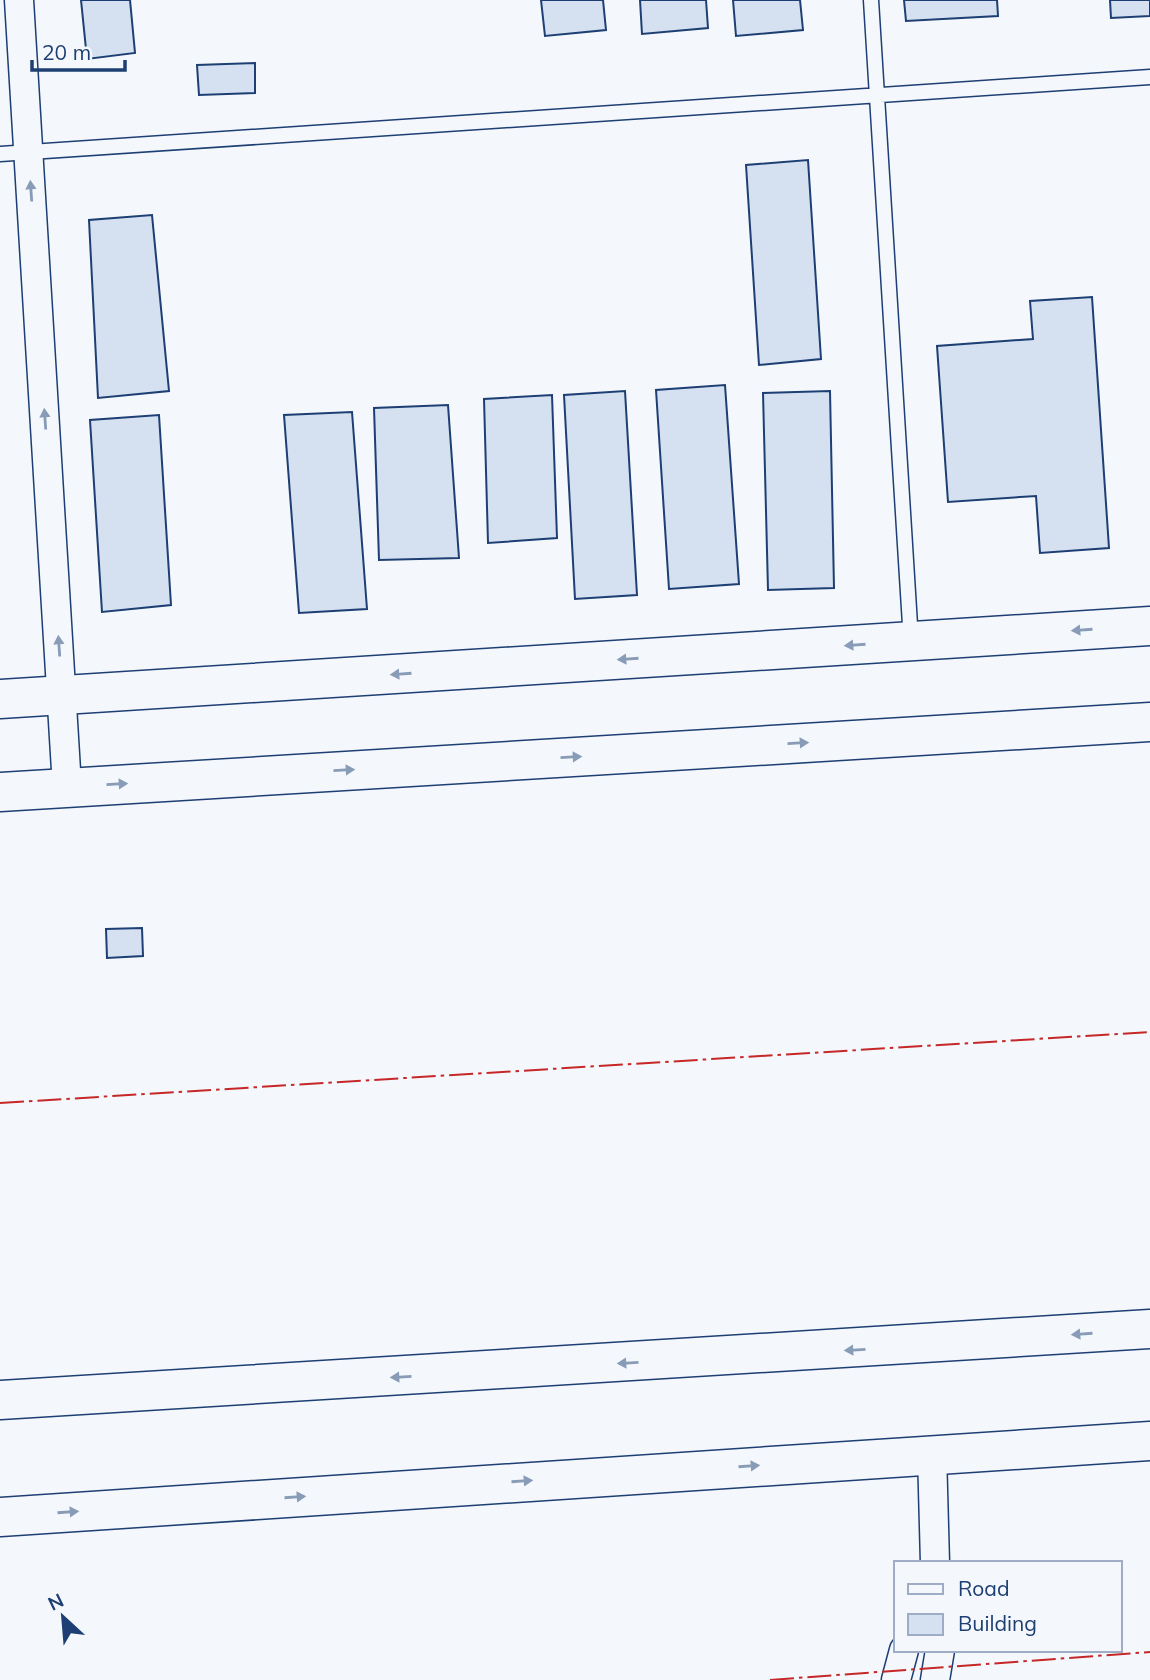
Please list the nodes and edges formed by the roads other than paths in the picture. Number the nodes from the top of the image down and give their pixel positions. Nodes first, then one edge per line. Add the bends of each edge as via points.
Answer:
1 (19, 0) edge
2 (872, 0) edge
3 (1150, 77) edge
4 (880, 94) junction
5 (29, 152) junction
6 (0, 154) edge
7 (1150, 626) edge
8 (911, 641) junction
9 (62, 695) junction
10 (0, 699) edge
11 (1150, 722) edge
12 (68, 787) junction
13 (0, 792) edge
14 (1150, 1329) edge
15 (0, 1400) edge
16 (1150, 1441) edge
17 (932, 1453) junction
18 (0, 1517) edge
19 (934, 1561) edge
20 (904, 1652) edge
21 (940, 1652) edge
22 (897, 1680) edge
23 (935, 1680) edge

1 - 5 street
2 - 4 lane
3 - 4 lane
4 - 5 lane
4 - 8 lane
5 - 6 lane
9 -> 5 street
7 -> 8 street
8 -> 9 street
9 - 10 street
9 - 12 street
12 -> 11 street
12 - 13 street
14 -> 15 street
16 - 17 street
18 -> 17 street
17 - 19 street
20 - 22 street
21 - 23 street

